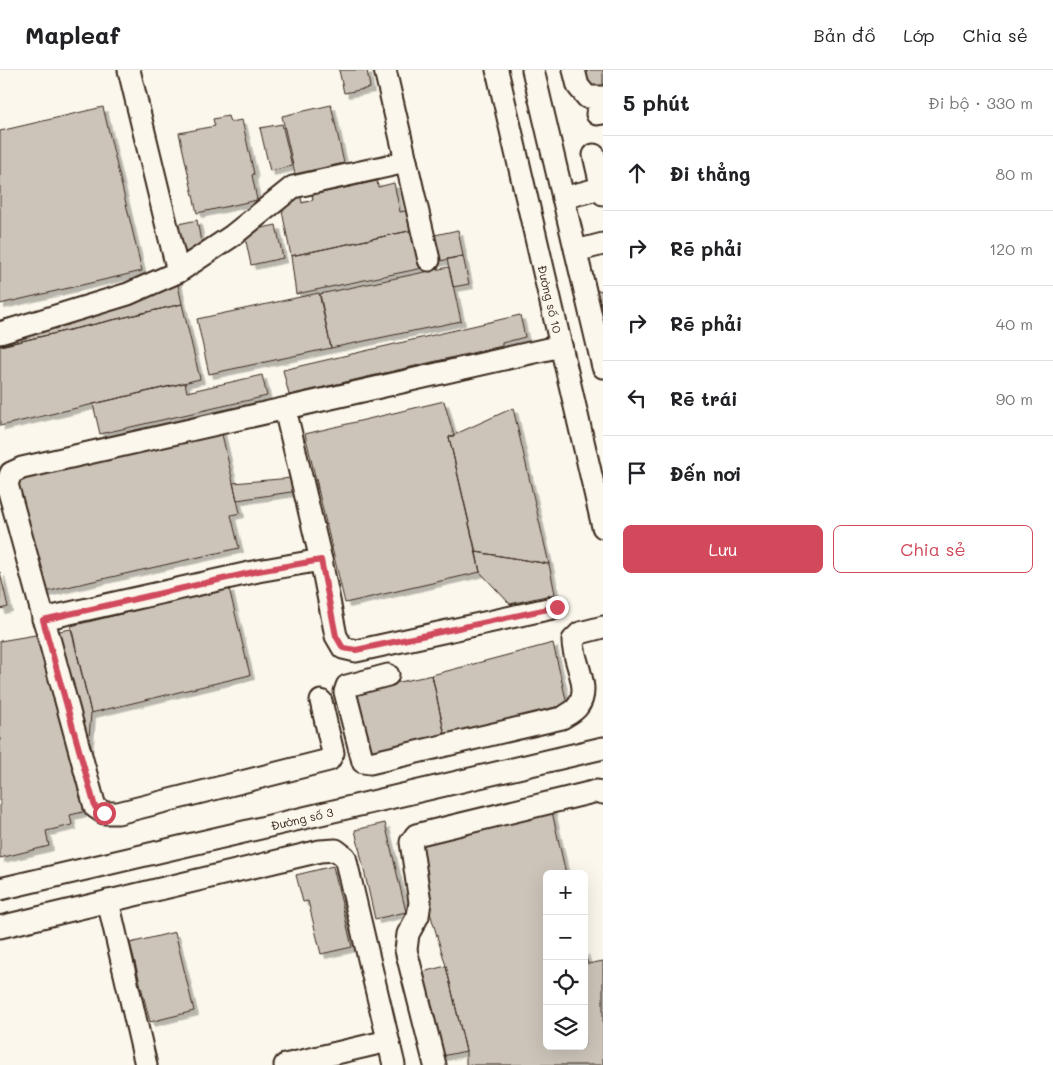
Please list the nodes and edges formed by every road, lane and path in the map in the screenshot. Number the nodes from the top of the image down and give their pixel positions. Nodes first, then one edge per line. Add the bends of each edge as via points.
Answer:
1 (129, 70) edge
2 (385, 70) edge
3 (497, 70) edge
4 (533, 70) edge
5 (574, 70) edge
6 (601, 108) edge
7 (594, 155) dead end
8 (406, 162) junction
9 (602, 191) edge
10 (563, 198) junction
11 (603, 244) edge
12 (576, 251) junction
13 (429, 260) dead end
14 (178, 272) junction
15 (0, 333) edge
16 (561, 346) junction
17 (603, 367) edge
18 (285, 409) junction
19 (603, 527) edge
20 (321, 560) junction
21 (557, 607) dead end
22 (43, 620) junction
23 (603, 627) edge
24 (388, 675) dead end
25 (321, 701) dead end
26 (603, 748) edge
27 (603, 793) edge
28 (0, 889) edge
29 (108, 901) junction
30 (0, 926) edge
31 (388, 1041) junction
32 (146, 1065) edge
33 (285, 1065) edge
34 (394, 1065) edge
35 (435, 1065) edge

1 - 14 street
2 - 8 street
3 - 16 street, Đường số 10
4 - 10 street
5 - 6 street via 578,86
7 - 9 street
8 - 13 street
8 - 14 street via 293,187 232,236
9 - 10 street
10 - 12 street
11 - 12 street
12 - 17 street
14 - 15 street via 128,294
16 - 18 street
16 - 19 street, Đường số 10
18 - 20 street
18 - 22 street via 22,468 11,474 7,484
20 - 21 street via 336,636 343,648 356,650
20 - 22 street via 258,571
22 - 25 street via 95,807 104,813 118,813 329,760 333,753
23 - 24 street via 580,633 573,640 572,648 583,689 579,706 562,718 370,763 362,762 345,692 347,686
26 - 28 street, Đường số 3
27 - 35 street via 597,791 416,835 411,842 420,902 418,916 408,934 406,950
29 - 30 street
29 - 31 street via 320,851 336,850 345,857
29 - 32 street
31 - 33 street
31 - 34 street

